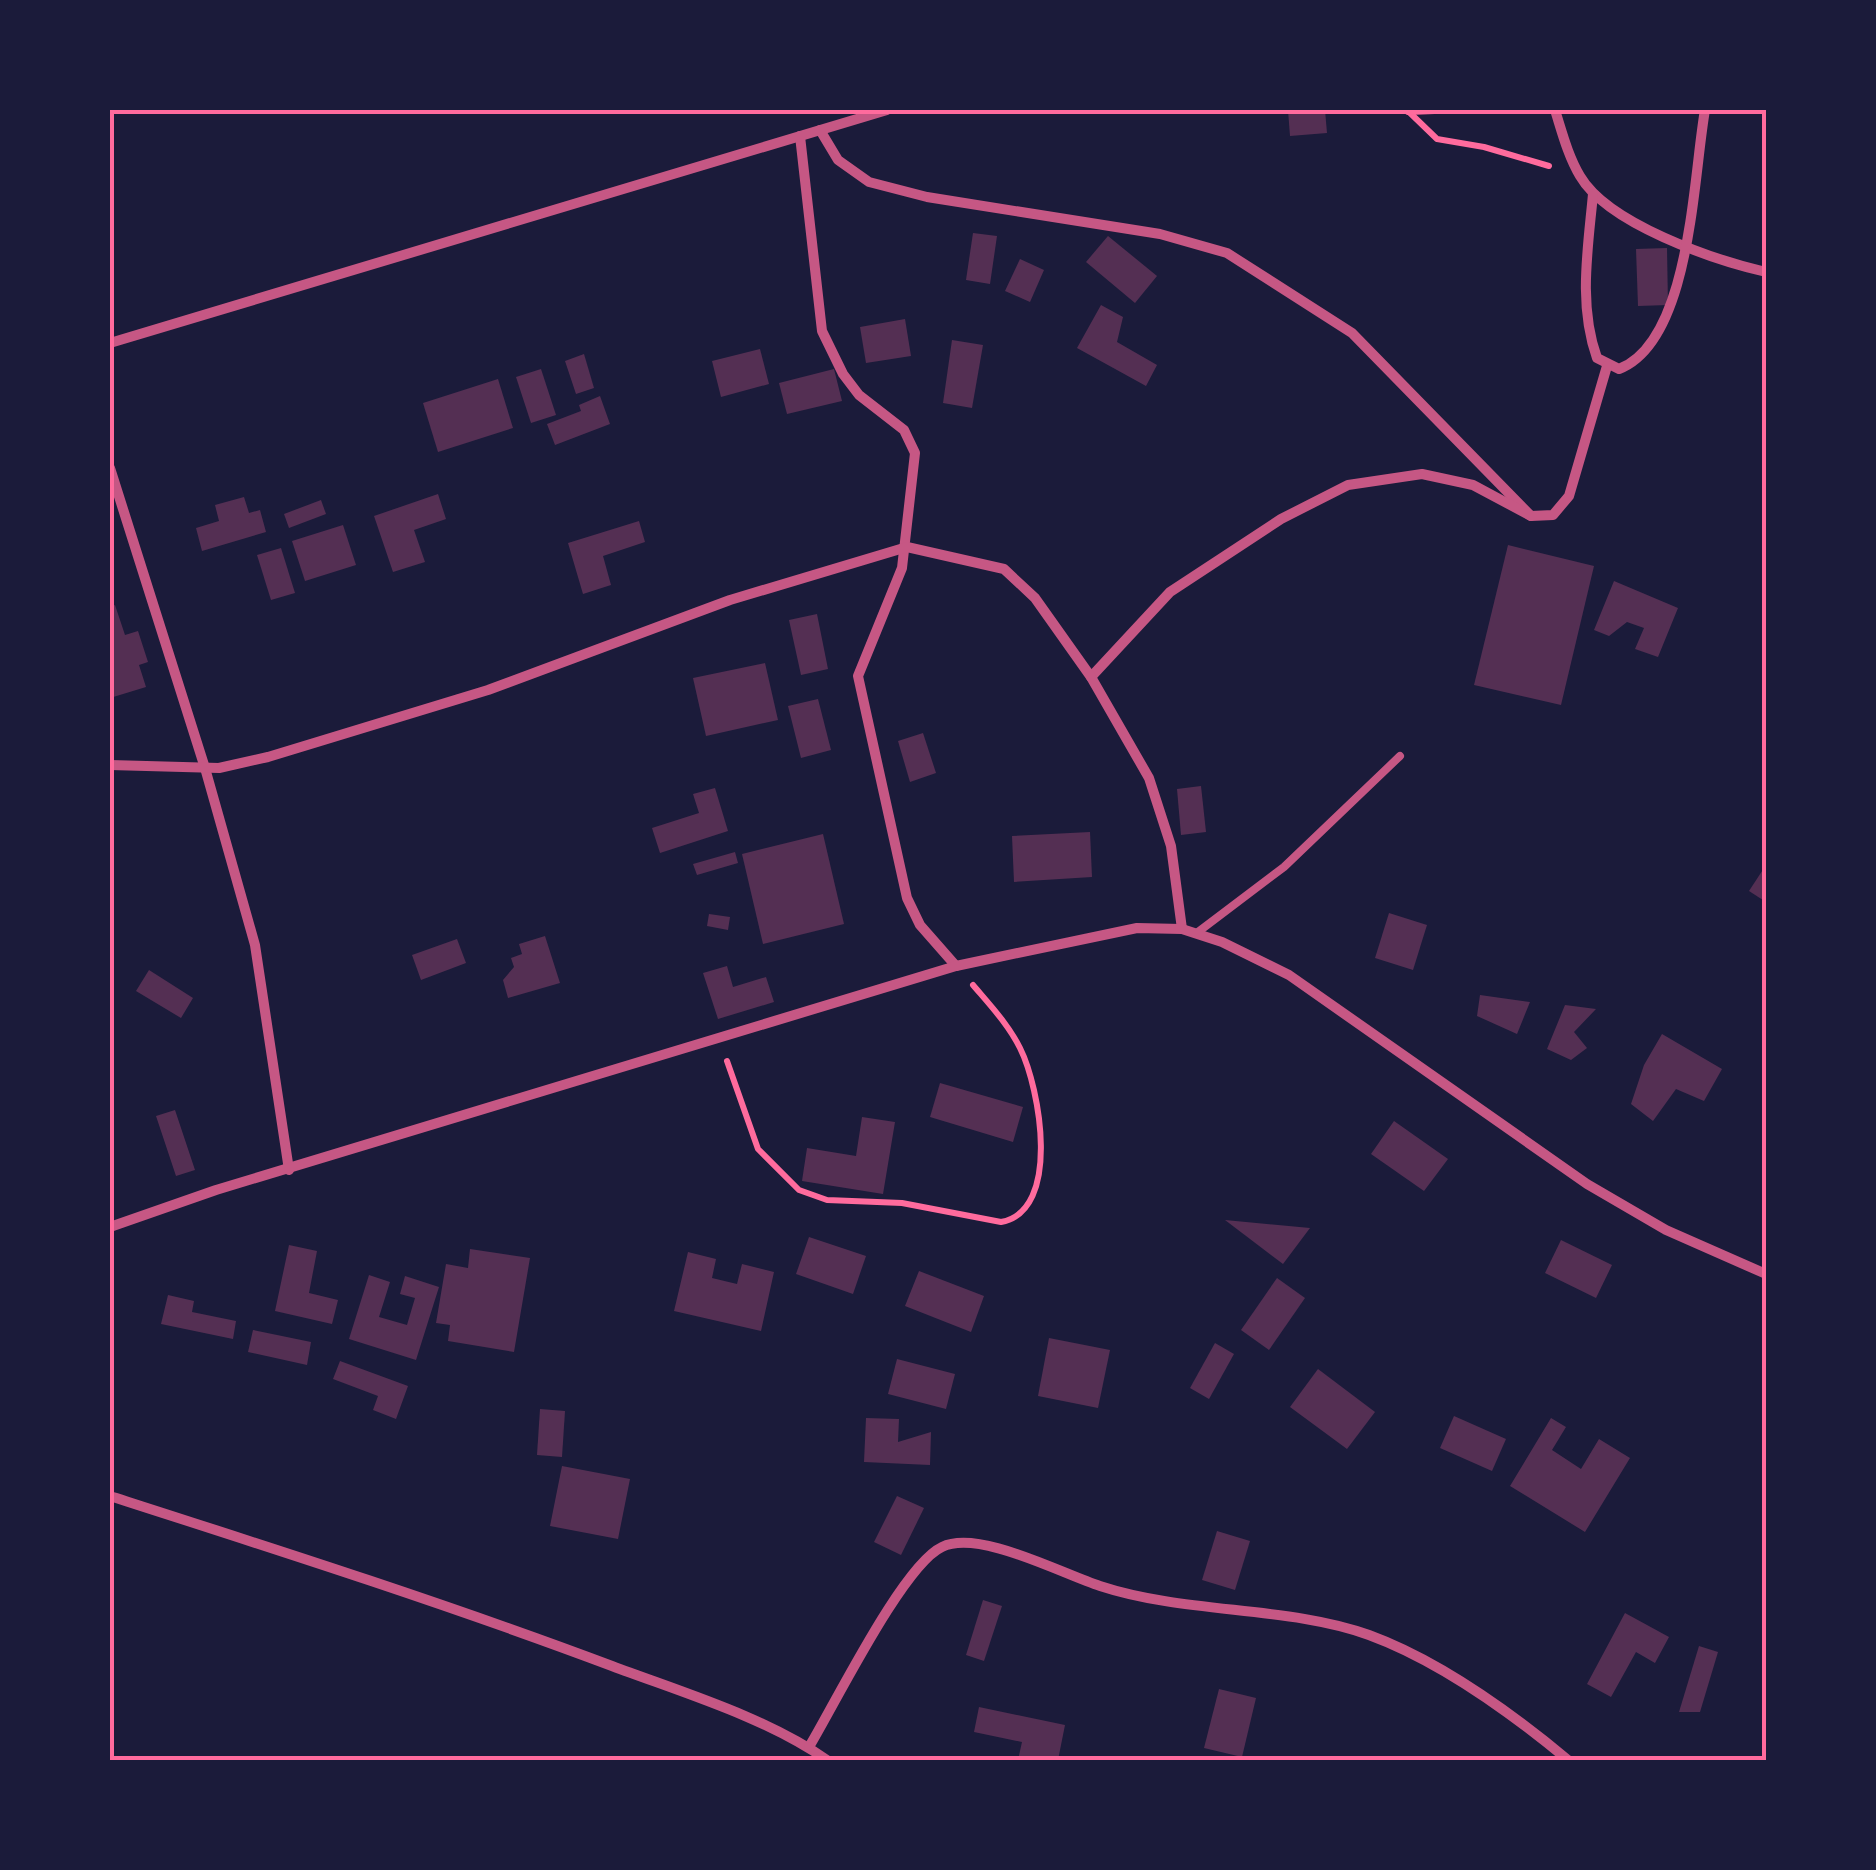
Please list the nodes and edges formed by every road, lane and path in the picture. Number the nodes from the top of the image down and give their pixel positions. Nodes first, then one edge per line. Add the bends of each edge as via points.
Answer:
1 (887, 110) edge
2 (1461, 110) edge
3 (1555, 110) edge
4 (1705, 110) edge
5 (1407, 111) edge
6 (820, 130) junction
7 (800, 136) junction
8 (1580, 177) junction
9 (1594, 194) junction
10 (1686, 246) junction
11 (1766, 272) edge
12 (110, 343) edge
13 (1607, 366) junction
14 (110, 468) edge
15 (1531, 516) junction
16 (907, 547) junction
17 (1091, 676) junction
18 (1400, 756) dead end
19 (110, 765) edge
20 (205, 768) junction
21 (1182, 929) junction
22 (1198, 932) junction
23 (956, 966) junction
24 (719, 1036) junction
25 (290, 1170) junction
26 (110, 1227) edge
27 (1766, 1274) edge
28 (110, 1496) edge
29 (809, 1747) junction
30 (828, 1760) edge
31 (1568, 1760) edge

1 - 6 street
2 - 5 path
3 - 8 street
4 - 10 street
5 - 8 path via 1436,139
6 - 7 street
6 - 15 street via 838,160 869,182 1227,252 1352,333
7 - 12 street
7 - 16 street via 822,332 859,395 912,440
8 - 9 street
9 - 10 street
9 - 13 street via 1587,329
10 - 11 street
10 - 13 street via 1666,317 1651,344 1633,363
13 - 15 street via 1569,496 1552,515
14 - 20 street
15 - 17 street via 1449,478 1422,474 1348,485 1281,519 1170,592
16 - 17 street via 976,560 1019,579
16 - 20 street via 730,600 488,690 268,757
16 - 23 street via 868,642 858,676 860,701 907,898 920,926
17 - 21 street via 1150,778 1171,846
18 - 22 lane via 1284,867
19 - 20 street
20 - 25 street via 255,945
21 - 22 street
21 - 23 street via 1137,928
22 - 27 street via 1289,975 1587,1184 1666,1230
23 - 24 street
23 - 24 path via 1011,1033 1035,1088 1042,1130 1038,1176 1027,1209 1016,1219 827,1200 799,1190 758,1149
24 - 25 street
25 - 26 street
28 - 29 street via 560,1647
29 - 30 street
29 - 31 street via 927,1554 971,1542 1104,1588 1367,1634 1442,1670

